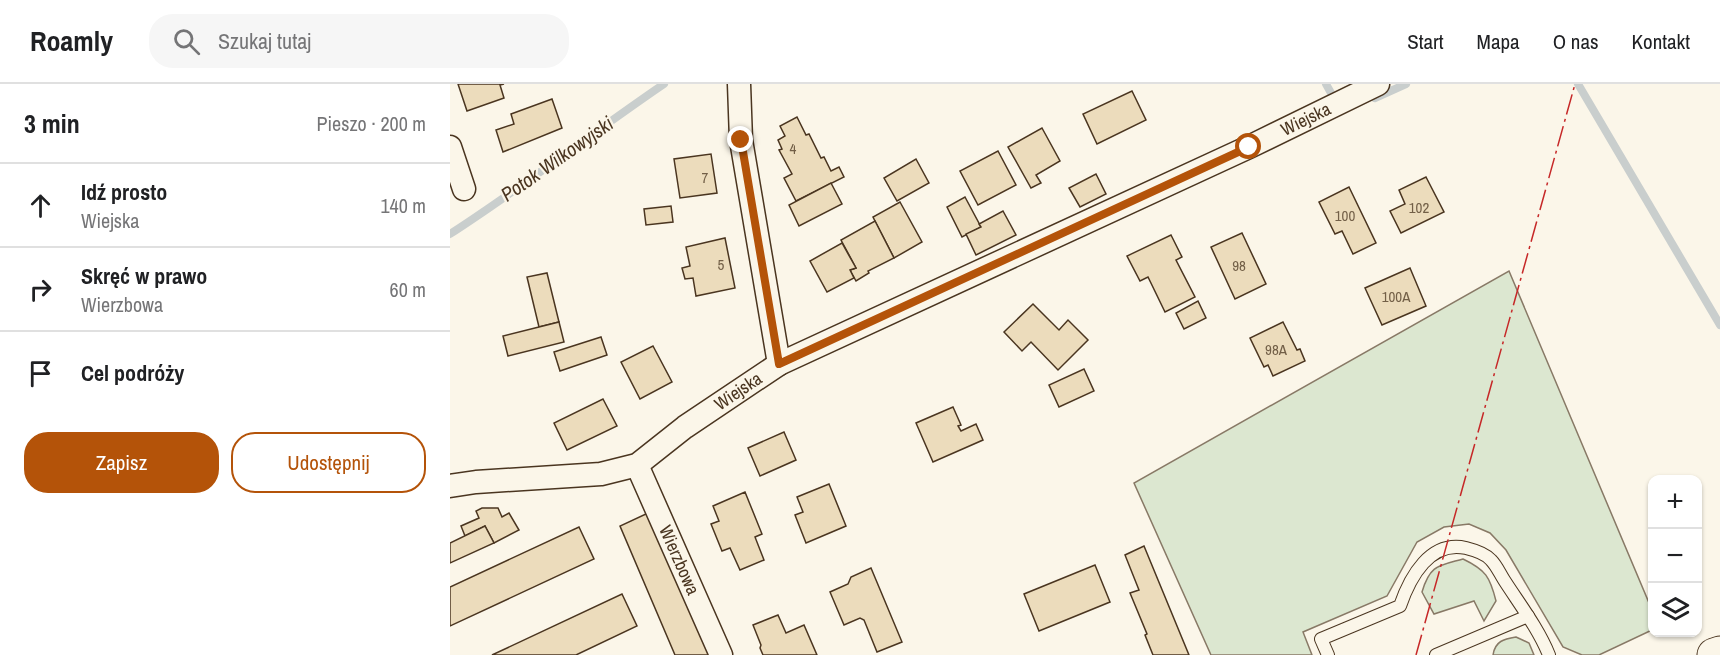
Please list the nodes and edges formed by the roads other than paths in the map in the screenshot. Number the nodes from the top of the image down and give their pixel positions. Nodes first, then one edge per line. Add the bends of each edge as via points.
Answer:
1 (739, 84) edge
2 (1378, 84) edge
3 (450, 147) edge
4 (464, 189) dead end
5 (779, 364) junction
6 (637, 465) junction
7 (450, 486) edge
8 (1528, 616) junction
9 (1720, 653) edge
10 (721, 655) edge
11 (1328, 655) edge
12 (1436, 655) edge
13 (1550, 655) edge
14 (1714, 655) edge

1 - 5 street via 741,140
2 - 5 street, Wiejska
3 - 4 street
5 - 6 street, Wiejska via 685,427
6 - 7 street, Wiejska via 601,474
6 - 10 street, Wierzbowa
8 - 11 lane via 1490,559 1458,546 1441,548 1408,583 1400,606 1321,639
8 - 12 lane
8 - 13 lane
9 - 14 main road

